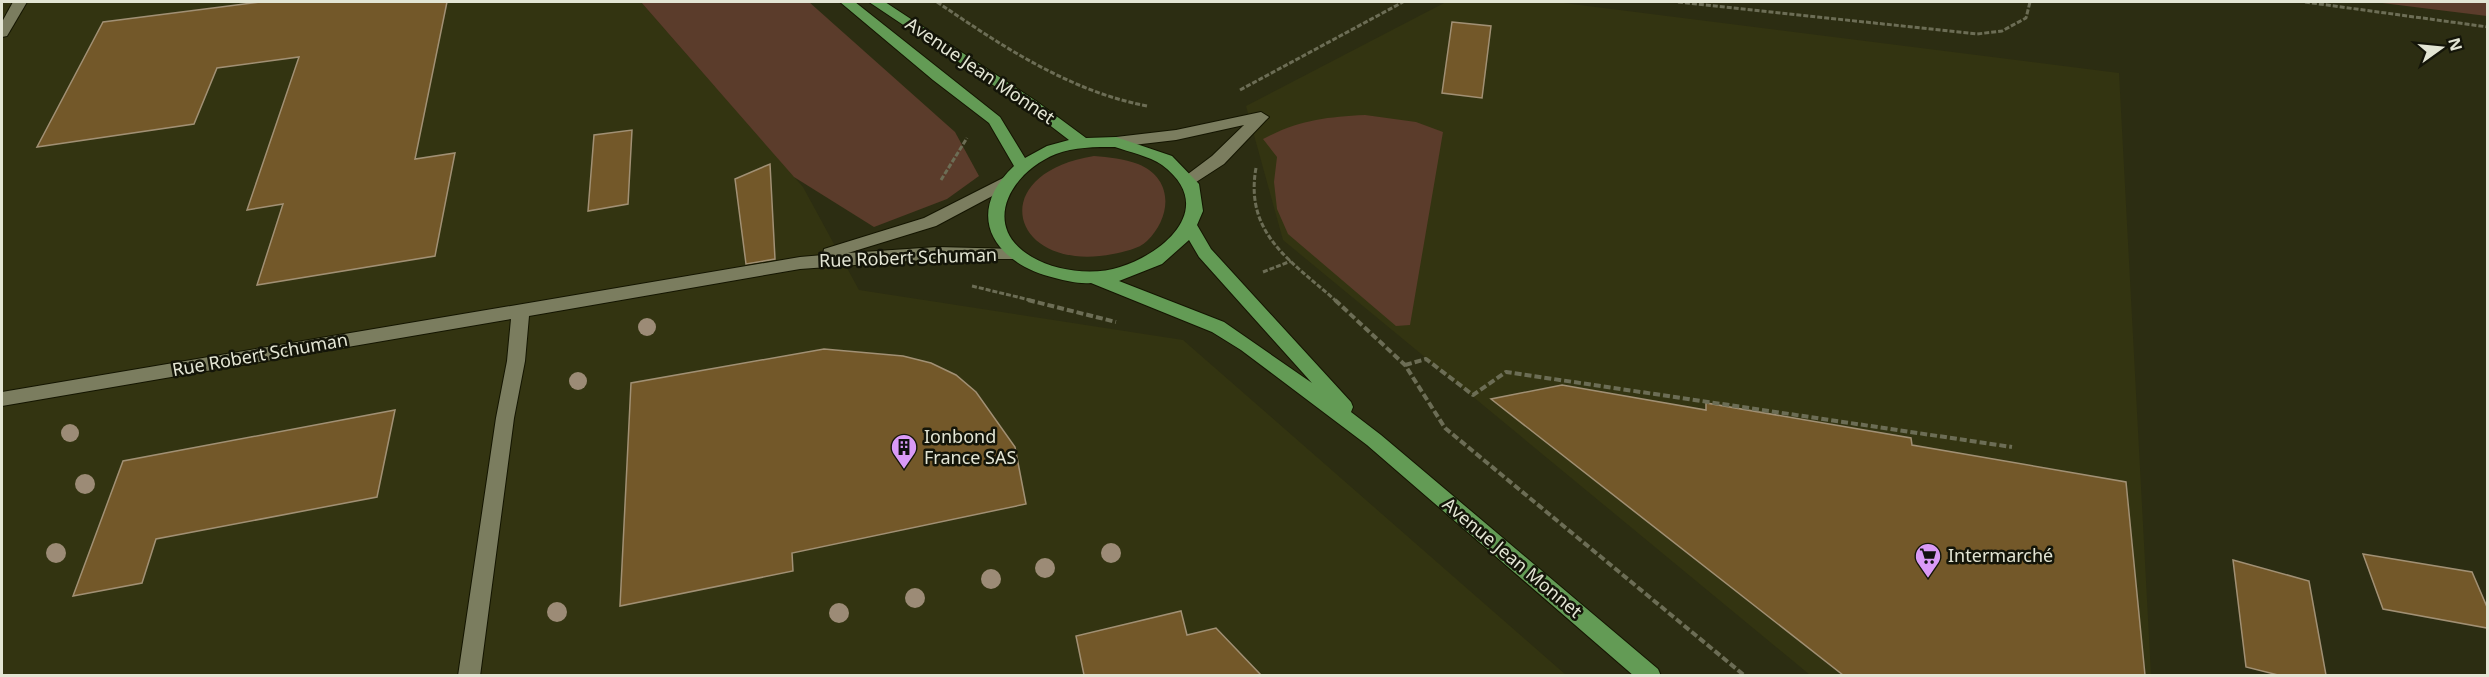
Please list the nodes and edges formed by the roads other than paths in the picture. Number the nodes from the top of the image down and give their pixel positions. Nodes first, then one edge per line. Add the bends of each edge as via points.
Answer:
1 (20, 2) edge
2 (847, 2) edge
3 (876, 2) edge
4 (2, 33) edge
5 (1116, 142) junction
6 (1083, 143) junction
7 (1022, 166) junction
8 (1190, 181) junction
9 (1007, 182) junction
10 (1190, 228) junction
11 (1016, 255) junction
12 (800, 263) junction
13 (1095, 278) junction
14 (520, 312) junction
15 (2, 399) edge
16 (1374, 440) junction
17 (469, 675) edge
18 (1650, 675) edge

1 - 4 street
2 - 7 main road, Avenue Jean Monnet via 995,120
3 - 6 main road, Avenue Jean Monnet
5 - 6 main road, Rue Robert Schuman
5 - 8 main road, Rue Robert Schuman via 1147,148 1172,162
5 - 8 street via 1176,135 1261,117 1218,160
6 - 7 main road, Rue Robert Schuman via 1045,153
7 - 9 main road, Rue Robert Schuman
8 - 10 main road via 1196,204
9 - 11 main road, Rue Robert Schuman via 997,200 995,219 1001,238
9 - 12 street, Rue Robert Schuman via 930,222
10 - 13 main road, Rue Robert Schuman via 1180,242 1154,262
10 - 16 main road, Avenue Jean Monnet via 1205,253
11 - 12 street, Rue Robert Schuman via 937,254
11 - 13 main road, Rue Robert Schuman via 1037,268 1065,276
12 - 14 street, Rue Robert Schuman
13 - 16 main road, Avenue Jean Monnet via 1218,327
14 - 15 street, Rue Robert Schuman
14 - 17 street
16 - 18 main road, Avenue Jean Monnet

